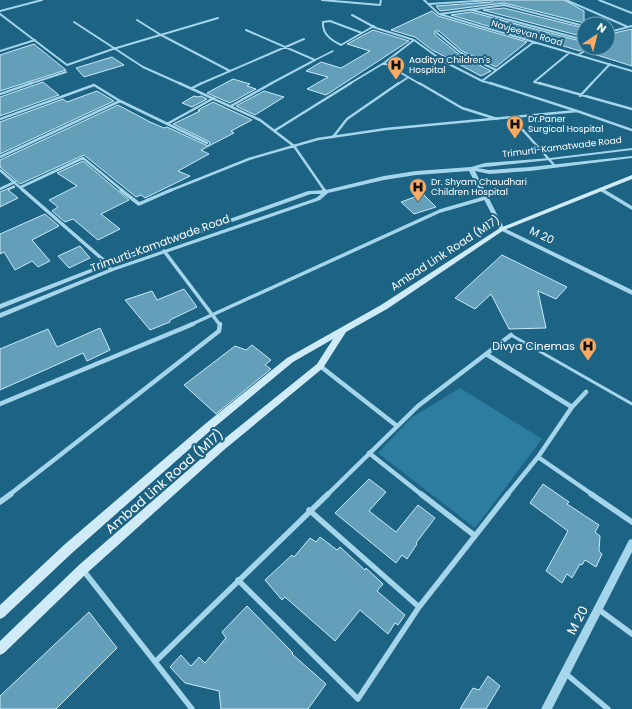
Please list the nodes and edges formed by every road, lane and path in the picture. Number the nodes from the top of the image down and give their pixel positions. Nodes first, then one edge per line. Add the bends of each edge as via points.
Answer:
1 (42, 0) edge
2 (322, 0) edge
3 (325, 0) edge
4 (381, 0) edge
5 (424, 0) edge
6 (491, 0) edge
7 (566, 0) edge
8 (599, 0) edge
9 (350, 1) edge
10 (429, 4) junction
11 (470, 9) junction
12 (0, 11) edge
13 (632, 13) edge
14 (0, 14) edge
15 (439, 14) junction
16 (352, 15) dead end
17 (218, 18) dead end
18 (137, 20) dead end
19 (74, 22) dead end
20 (576, 24) edge
21 (374, 26) junction
22 (632, 26) edge
23 (628, 27) junction
24 (246, 30) dead end
25 (616, 31) edge
26 (362, 33) junction
27 (437, 33) dead end
28 (161, 35) junction
29 (576, 38) edge
30 (304, 39) dead end
31 (35, 40) junction
32 (414, 40) junction
33 (534, 42) junction
34 (286, 47) junction
35 (113, 49) junction
36 (0, 51) edge
37 (334, 51) dead end
38 (569, 53) junction
39 (576, 55) edge
40 (582, 56) edge
41 (315, 60) junction
42 (384, 63) junction
43 (610, 64) junction
44 (496, 70) junction
45 (632, 71) edge
46 (66, 72) dead end
47 (230, 72) junction
48 (407, 78) junction
49 (482, 81) junction
50 (192, 88) junction
51 (0, 94) edge
52 (580, 96) junction
53 (214, 98) junction
54 (120, 101) junction
55 (231, 106) junction
56 (632, 109) edge
57 (577, 111) junction
58 (512, 118) junction
59 (0, 119) edge
60 (500, 120) junction
61 (166, 124) junction
62 (632, 130) edge
63 (274, 131) junction
64 (334, 137) junction
65 (207, 143) dead end
66 (294, 146) junction
67 (632, 149) edge
68 (0, 157) edge
69 (632, 157) edge
70 (550, 160) junction
71 (555, 166) junction
72 (471, 169) junction
73 (0, 170) edge
74 (632, 177) edge
75 (15, 182) junction
76 (21, 187) junction
77 (0, 188) edge
78 (602, 190) junction
79 (326, 192) junction
80 (484, 198) junction
81 (632, 208) edge
82 (502, 229) junction
83 (164, 251) junction
84 (108, 264) junction
85 (111, 270) junction
86 (632, 293) edge
87 (0, 307) edge
88 (214, 315) junction
89 (0, 316) edge
90 (342, 331) junction
91 (511, 335) joint
92 (486, 354) junction
93 (320, 366) junction
94 (586, 392) dead end
95 (0, 404) edge
96 (632, 404) edge
97 (572, 407) junction
98 (398, 426) junction
99 (369, 453) junction
100 (538, 457) junction
101 (0, 502) edge
102 (309, 510) junction
103 (632, 522) edge
104 (474, 534) junction
105 (632, 544) edge
106 (82, 570) junction
107 (238, 580) junction
108 (419, 607) junction
109 (598, 609) junction
110 (0, 612) edge
111 (632, 634) edge
112 (0, 649) edge
113 (155, 662) junction
114 (565, 673) junction
115 (192, 709) edge
116 (546, 709) edge
117 (608, 709) edge

1 - 12 street
2 - 3 street
3 - 9 street
4 - 9 street via 380,5
5 - 10 street, Navjeevan Road
6 - 10 street
7 - 23 street
8 - 13 street
10 - 15 street, Navjeevan Road
11 - 15 street
11 - 20 street via 504,5
11 - 29 street
14 - 31 street
15 - 33 street, Navjeevan Road
16 - 21 street
17 - 28 street
18 - 28 street
19 - 35 street
21 - 26 street
21 - 32 street
22 - 23 street
23 - 25 street
24 - 34 street
26 - 26 street via 341,45 327,38 322,27 323,22 330,21
27 - 44 street via 461,53
28 - 35 street
28 - 47 street
30 - 34 street
31 - 35 street via 67,65
31 - 36 street
32 - 42 street
32 - 49 street via 443,61
33 - 38 street, Navjeevan Road
33 - 44 street
34 - 41 street
34 - 47 street
35 - 50 street via 143,67
37 - 41 lane
38 - 39 street, Navjeevan Road
38 - 52 street via 534,82
40 - 43 street, Navjeevan Road
41 - 55 street
42 - 48 street
42 - 63 street
43 - 45 street, Navjeevan Road
43 - 52 street
44 - 49 street
46 - 51 street
47 - 50 street
48 - 60 street via 462,108
48 - 64 street via 347,119
49 - 57 street
50 - 53 street
52 - 56 street
53 - 55 street
53 - 61 street
54 - 59 street via 94,85
54 - 61 street
54 - 68 street
55 - 63 street via 260,120
57 - 58 street
57 - 62 street
58 - 60 street
58 - 70 street
60 - 64 street via 380,129
61 - 65 street
63 - 66 street
64 - 66 street
66 - 76 street via 204,174 139,204 83,158
66 - 79 street
67 - 70 street, Trimurti-Kamatwade Road
69 - 71 street, Trimurti-Kamatwade Road
70 - 71 street
70 - 72 street, Trimurti-Kamatwade Road via 485,165
71 - 72 street, Trimurti-Kamatwade Road via 489,172
72 - 79 street, Trimurti-Kamatwade Road via 401,175
72 - 80 street
73 - 75 street
74 - 78 main road, Ambad Link Road (M17)
75 - 76 street
75 - 77 street
76 - 84 street
78 - 81 street
78 - 82 main road, Ambad Link Road (M17)
79 - 83 street, Trimurti-Kamatwade Road via 318,199
79 - 84 street, Trimurti-Kamatwade Road via 310,192
80 - 82 street
80 - 88 street via 440,211
82 - 86 street, M 20
82 - 90 main road, Ambad Link Road (M17) via 384,307
83 - 85 street, Trimurti-Kamatwade Road
83 - 88 street
84 - 85 street
84 - 87 street, Trimurti-Kamatwade Road
85 - 89 street, Trimurti-Kamatwade Road
88 - 95 street
88 - 101 street via 221,327 216,334
90 - 93 main road, Ambad Link Road (M17)
90 - 110 main road, Ambad Link Road (M17) via 284,364 68,549
91 - 92 street
91 - 96 lane
92 - 97 street
92 - 98 street via 418,406
93 - 98 street
93 - 106 main road, Ambad Link Road (M17) via 222,446
94 - 97 street
97 - 100 street
98 - 99 street
99 - 102 street
99 - 104 street
100 - 103 street
100 - 104 street
102 - 107 street
102 - 108 street
104 - 108 street
105 - 109 street, M 20
106 - 112 main road, Ambad Link Road (M17)
106 - 113 street
107 - 108 street via 358,698
107 - 113 street
109 - 111 street
109 - 114 street, M 20
113 - 115 street
114 - 116 street, M 20
114 - 117 street

